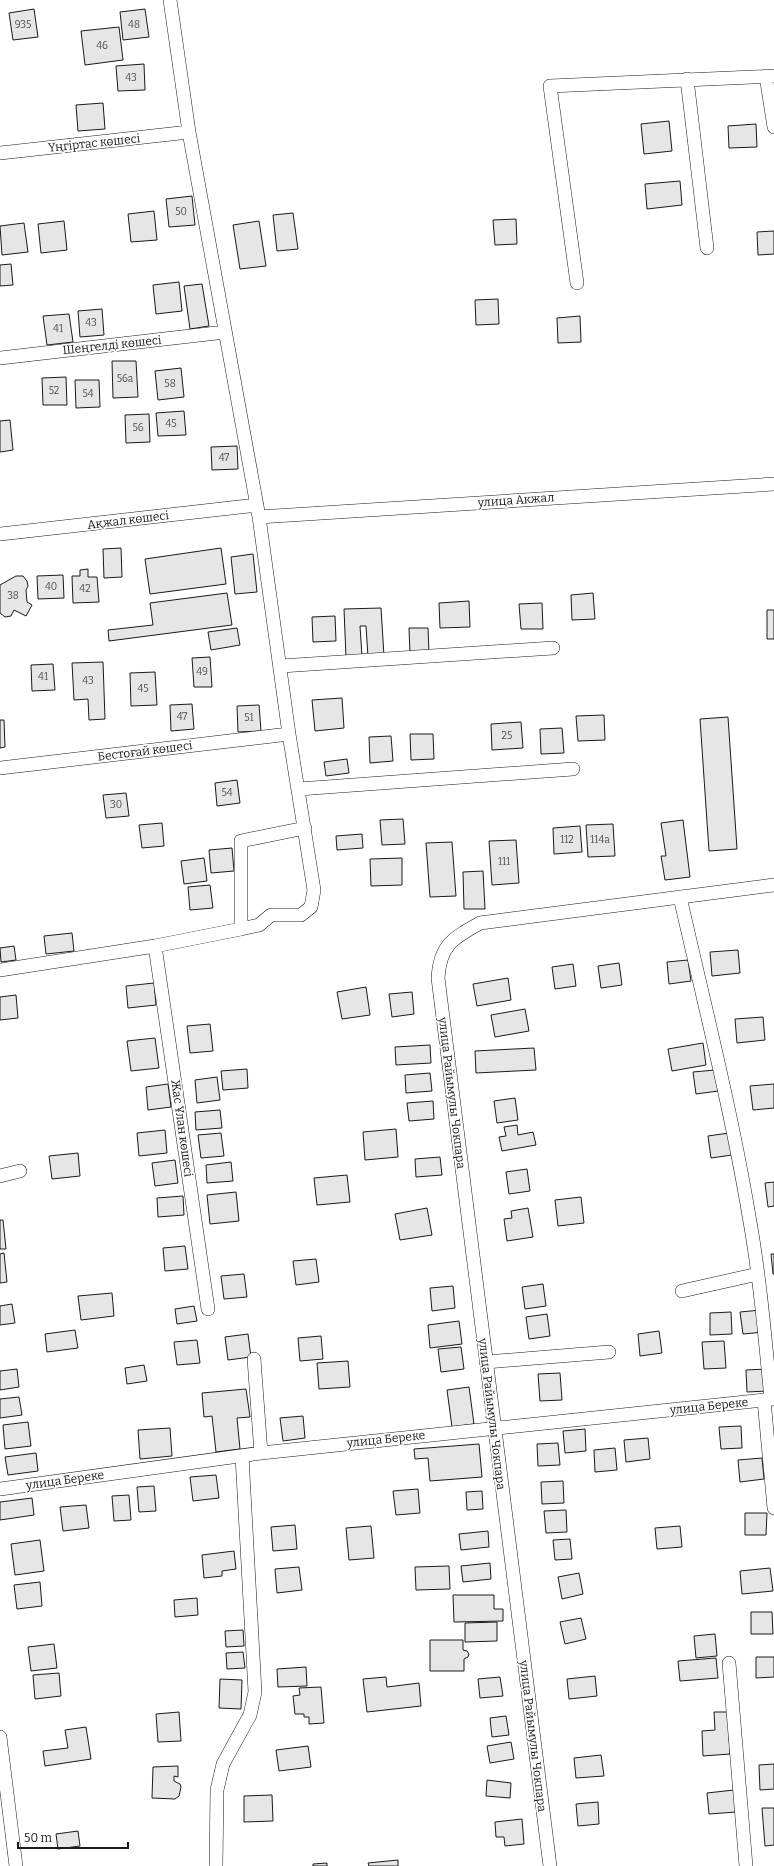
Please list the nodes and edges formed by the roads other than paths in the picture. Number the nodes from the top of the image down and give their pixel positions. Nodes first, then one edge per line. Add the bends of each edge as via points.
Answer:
1 (170, 0) edge
2 (770, 76) edge
3 (687, 79) junction
4 (774, 126) edge
5 (189, 132) junction
6 (0, 153) edge
7 (707, 248) dead end
8 (578, 283) dead end
9 (225, 332) junction
10 (0, 358) edge
11 (774, 484) edge
12 (258, 511) junction
13 (0, 534) edge
14 (553, 648) dead end
15 (281, 666) junction
16 (289, 734) junction
17 (0, 768) edge
18 (573, 769) dead end
19 (299, 789) junction
20 (305, 828) junction
21 (774, 885) edge
22 (680, 898) junction
23 (241, 929) junction
24 (155, 946) junction
25 (0, 970) edge
26 (20, 1171) dead end
27 (0, 1176) edge
28 (758, 1274) junction
29 (682, 1291) dead end
30 (208, 1309) dead end
31 (609, 1352) dead end
32 (254, 1359) dead end
33 (486, 1362) junction
34 (770, 1399) edge
35 (494, 1428) junction
36 (261, 1453) junction
37 (242, 1456) junction
38 (0, 1489) edge
39 (774, 1508) edge
40 (729, 1663) dead end
41 (0, 1737) edge
42 (16, 1866) edge
43 (216, 1866) edge
44 (550, 1866) edge
45 (746, 1866) edge

1 - 5 street
2 - 3 street
2 - 4 street
3 - 7 street
3 - 8 street via 550,86
5 - 6 street, Үңгіртас көшесі
5 - 9 street
9 - 10 street, Шеңгелді көшесі
9 - 12 street
11 - 12 street, улица Акжал
12 - 13 street, Ақжал көшесі
12 - 15 street
14 - 15 street
15 - 16 street
16 - 17 street, Бестоғай көшесі
16 - 19 street
18 - 19 street
19 - 20 street
20 - 23 street via 241,841
20 - 23 street via 314,890 311,907 302,915 271,915 259,925
21 - 22 street
22 - 28 street via 731,1124
22 - 33 street, улица Райымулы Чокпара via 480,924 459,934 448,945 439,962 438,978
23 - 24 street
24 - 25 street
24 - 30 street, Жас Ұлан көшесі
26 - 27 street
28 - 29 street
28 - 34 street
31 - 33 street
32 - 36 street
33 - 35 street, улица Райымулы Чокпара
34 - 35 street, улица Береке
34 - 39 street
35 - 36 street, улица Береке
35 - 44 street, улица Райымулы Чокпара
36 - 37 street, улица Береке
37 - 38 street, улица Береке
37 - 43 street via 255,1692 250,1715 222,1764 217,1790
40 - 45 street
41 - 42 street

